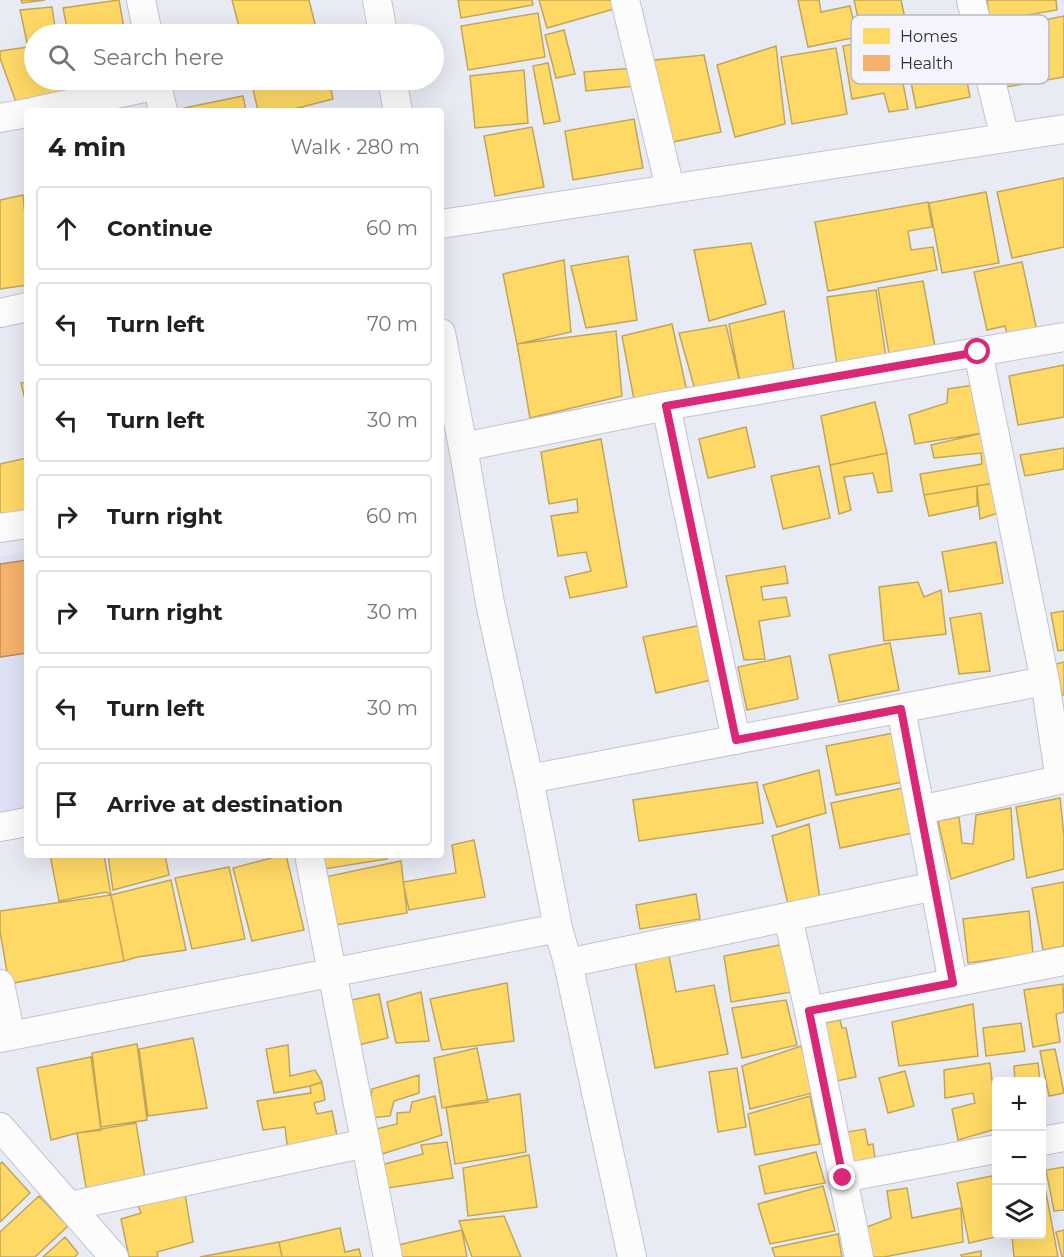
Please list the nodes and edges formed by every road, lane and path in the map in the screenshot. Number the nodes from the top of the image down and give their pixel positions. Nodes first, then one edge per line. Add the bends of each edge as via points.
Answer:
1 (141, 0) edge
2 (377, 0) edge
3 (972, 0) edge
4 (632, 1) edge
5 (976, 15) edge
6 (146, 24) edge
7 (381, 24) edge
8 (992, 84) edge
9 (394, 90) edge
10 (159, 92) edge
11 (55, 108) edge
12 (397, 108) edge
13 (24, 114) edge
14 (0, 118) edge
15 (1064, 129) edge
16 (1005, 138) junction
17 (670, 188) junction
18 (444, 224) edge
19 (24, 308) edge
20 (0, 313) edge
21 (1064, 337) edge
22 (444, 349) edge
23 (978, 352) junction
24 (666, 406) junction
25 (463, 447) junction
26 (24, 524) edge
27 (0, 528) edge
28 (1045, 681) junction
29 (901, 709) junction
30 (736, 740) junction
31 (529, 779) junction
32 (1062, 780) edge
33 (920, 810) junction
34 (24, 823) edge
35 (0, 827) edge
36 (310, 858) edge
37 (934, 886) junction
38 (788, 917) junction
39 (558, 928) junction
40 (1064, 961) edge
41 (568, 963) junction
42 (333, 973) junction
43 (953, 983) junction
44 (0, 984) edge
45 (809, 1011) junction
46 (5, 1037) edge
47 (0, 1127) edge
48 (1064, 1137) edge
49 (1046, 1140) edge
50 (366, 1143) junction
51 (992, 1150) edge
52 (843, 1178) junction
53 (70, 1206) junction
54 (114, 1257) edge
55 (388, 1257) edge
56 (632, 1257) edge
57 (859, 1257) edge

1 - 6 street
2 - 7 street
3 - 5 street
4 - 17 street
8 - 16 street
9 - 12 street
10 - 11 street
13 - 14 street
15 - 16 street
16 - 17 street
17 - 18 street
19 - 20 street
21 - 23 street
22 - 25 street
23 - 24 street
23 - 28 street
24 - 25 street
24 - 30 street
25 - 31 street via 490,603
26 - 27 street
28 - 29 street
28 - 32 street
29 - 30 street
29 - 33 street
30 - 31 street
31 - 39 street
32 - 33 street
33 - 37 street
34 - 35 street
36 - 42 street
37 - 38 street
37 - 43 street
38 - 41 street
38 - 45 street
39 - 41 street
39 - 42 street
40 - 43 street
41 - 56 street
42 - 46 street
42 - 50 street
43 - 45 street
44 - 46 street
45 - 52 street
47 - 53 street
48 - 49 street
50 - 53 street
50 - 55 street
51 - 52 street
52 - 57 street
53 - 54 street

